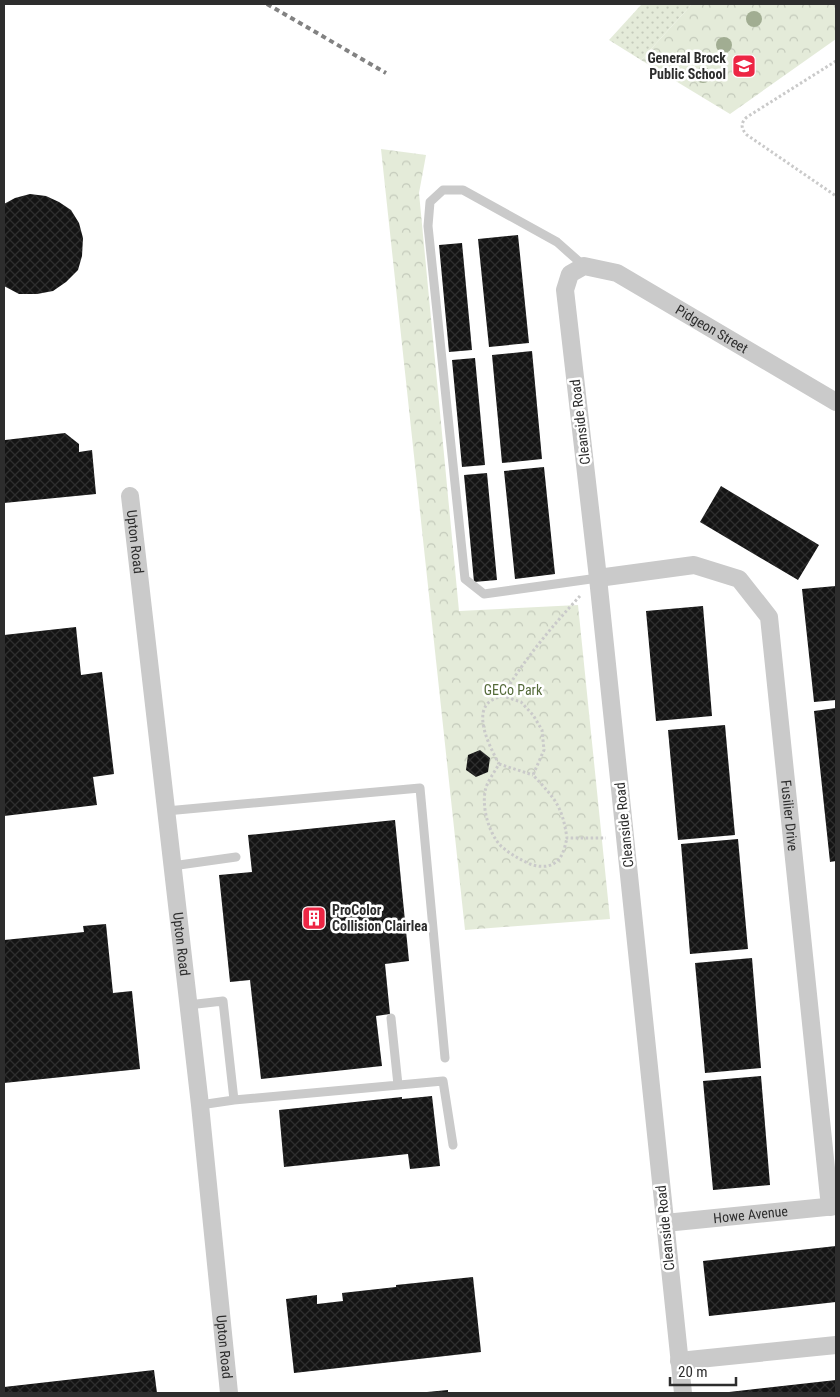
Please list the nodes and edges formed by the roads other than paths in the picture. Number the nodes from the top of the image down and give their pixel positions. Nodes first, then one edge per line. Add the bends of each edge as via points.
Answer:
1 (584, 266) junction
2 (836, 402) edge
3 (130, 496) dead end
4 (598, 578) junction
5 (166, 811) junction
6 (236, 857) dead end
7 (172, 866) junction
8 (188, 1005) junction
9 (391, 1018) dead end
10 (445, 1058) dead end
11 (398, 1085) junction
12 (234, 1100) junction
13 (200, 1105) junction
14 (453, 1145) dead end
15 (833, 1206) edge
16 (665, 1222) junction
17 (836, 1345) edge
18 (679, 1361) junction
19 (229, 1393) edge
20 (683, 1393) edge

1 - 2 street, Pidgeon Street via 617,273
1 - 4 street, Cleanside Road via 570,274 565,290
1 - 4 lane via 557,242 463,190 443,190 430,202 428,226 465,579 484,594
3 - 5 street, Upton Road
4 - 15 street, Fusilier Drive via 694,565 739,579 769,617
4 - 16 street, Cleanside Road
5 - 7 street, Upton Road
5 - 10 lane via 420,788
6 - 7 lane
7 - 8 street, Upton Road
8 - 12 lane via 223,1001
8 - 13 street, Upton Road
9 - 11 lane
11 - 12 lane
11 - 14 lane via 443,1081
12 - 13 lane
13 - 19 street, Upton Road
15 - 16 street, Howe Avenue
16 - 18 street, Cleanside Road
17 - 18 street
18 - 20 street, Cleanside Road

